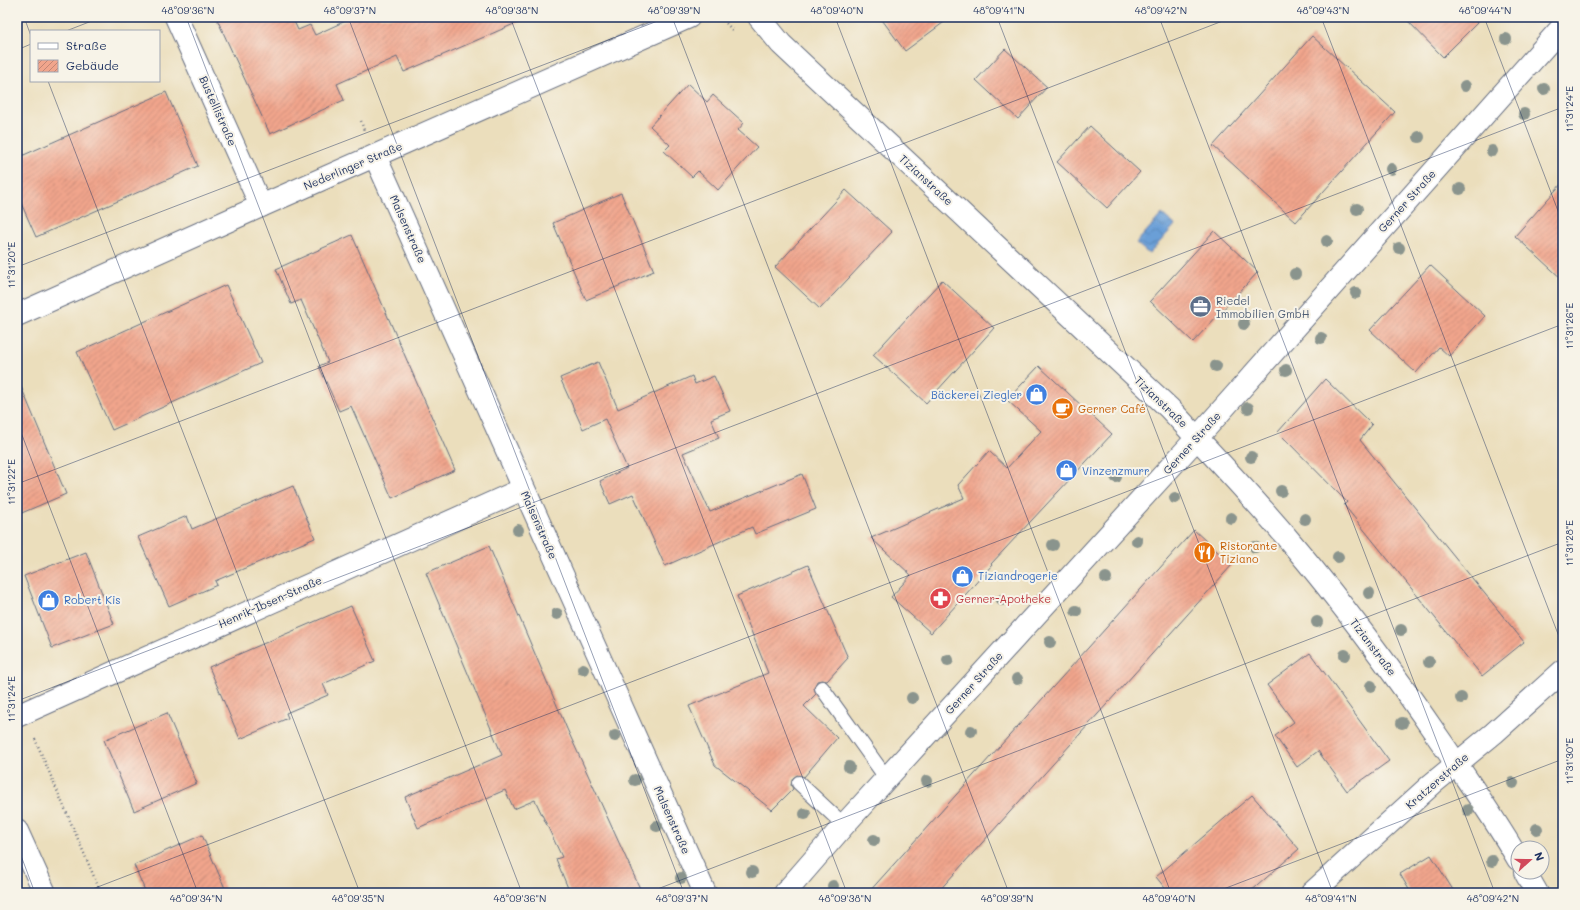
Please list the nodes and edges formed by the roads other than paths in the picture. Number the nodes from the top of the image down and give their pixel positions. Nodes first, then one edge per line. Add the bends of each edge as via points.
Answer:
1 (176, 17) edge
2 (689, 17) edge
3 (759, 17) edge
4 (1563, 26) edge
5 (375, 156) junction
6 (261, 206) junction
7 (17, 316) edge
8 (1197, 438) junction
9 (523, 489) junction
10 (1563, 671) edge
11 (822, 688) dead end
12 (20, 715) edge
13 (1456, 764) junction
14 (887, 779) junction
15 (799, 783) dead end
16 (844, 826) junction
17 (17, 831) edge
18 (1510, 844) edge
19 (1530, 880) edge
20 (45, 893) edge
21 (705, 893) edge
22 (785, 893) edge
23 (1312, 893) edge
24 (1537, 893) edge

1 - 6 street, Bustellistraße
2 - 5 street, Nederlinger Straße
3 - 8 street, Tizianstraße via 781,44 1169,408
4 - 8 street, Gerner Straße
5 - 6 street, Nederlinger Straße
5 - 9 street, Malsenstraße
6 - 7 street, Nederlinger Straße
8 - 13 street, Tizianstraße via 1290,540 1356,623
8 - 14 street, Gerner Straße
9 - 12 street, Henrik-Ibsen-Straße
9 - 21 street, Malsenstraße
10 - 13 street, Kratzerstraße
11 - 14 lane
13 - 18 street, Tizianstraße
13 - 23 street, Kratzerstraße
14 - 16 street, Gerner Straße
15 - 16 lane
16 - 22 street, Gerner Straße
17 - 20 street
19 - 24 street

